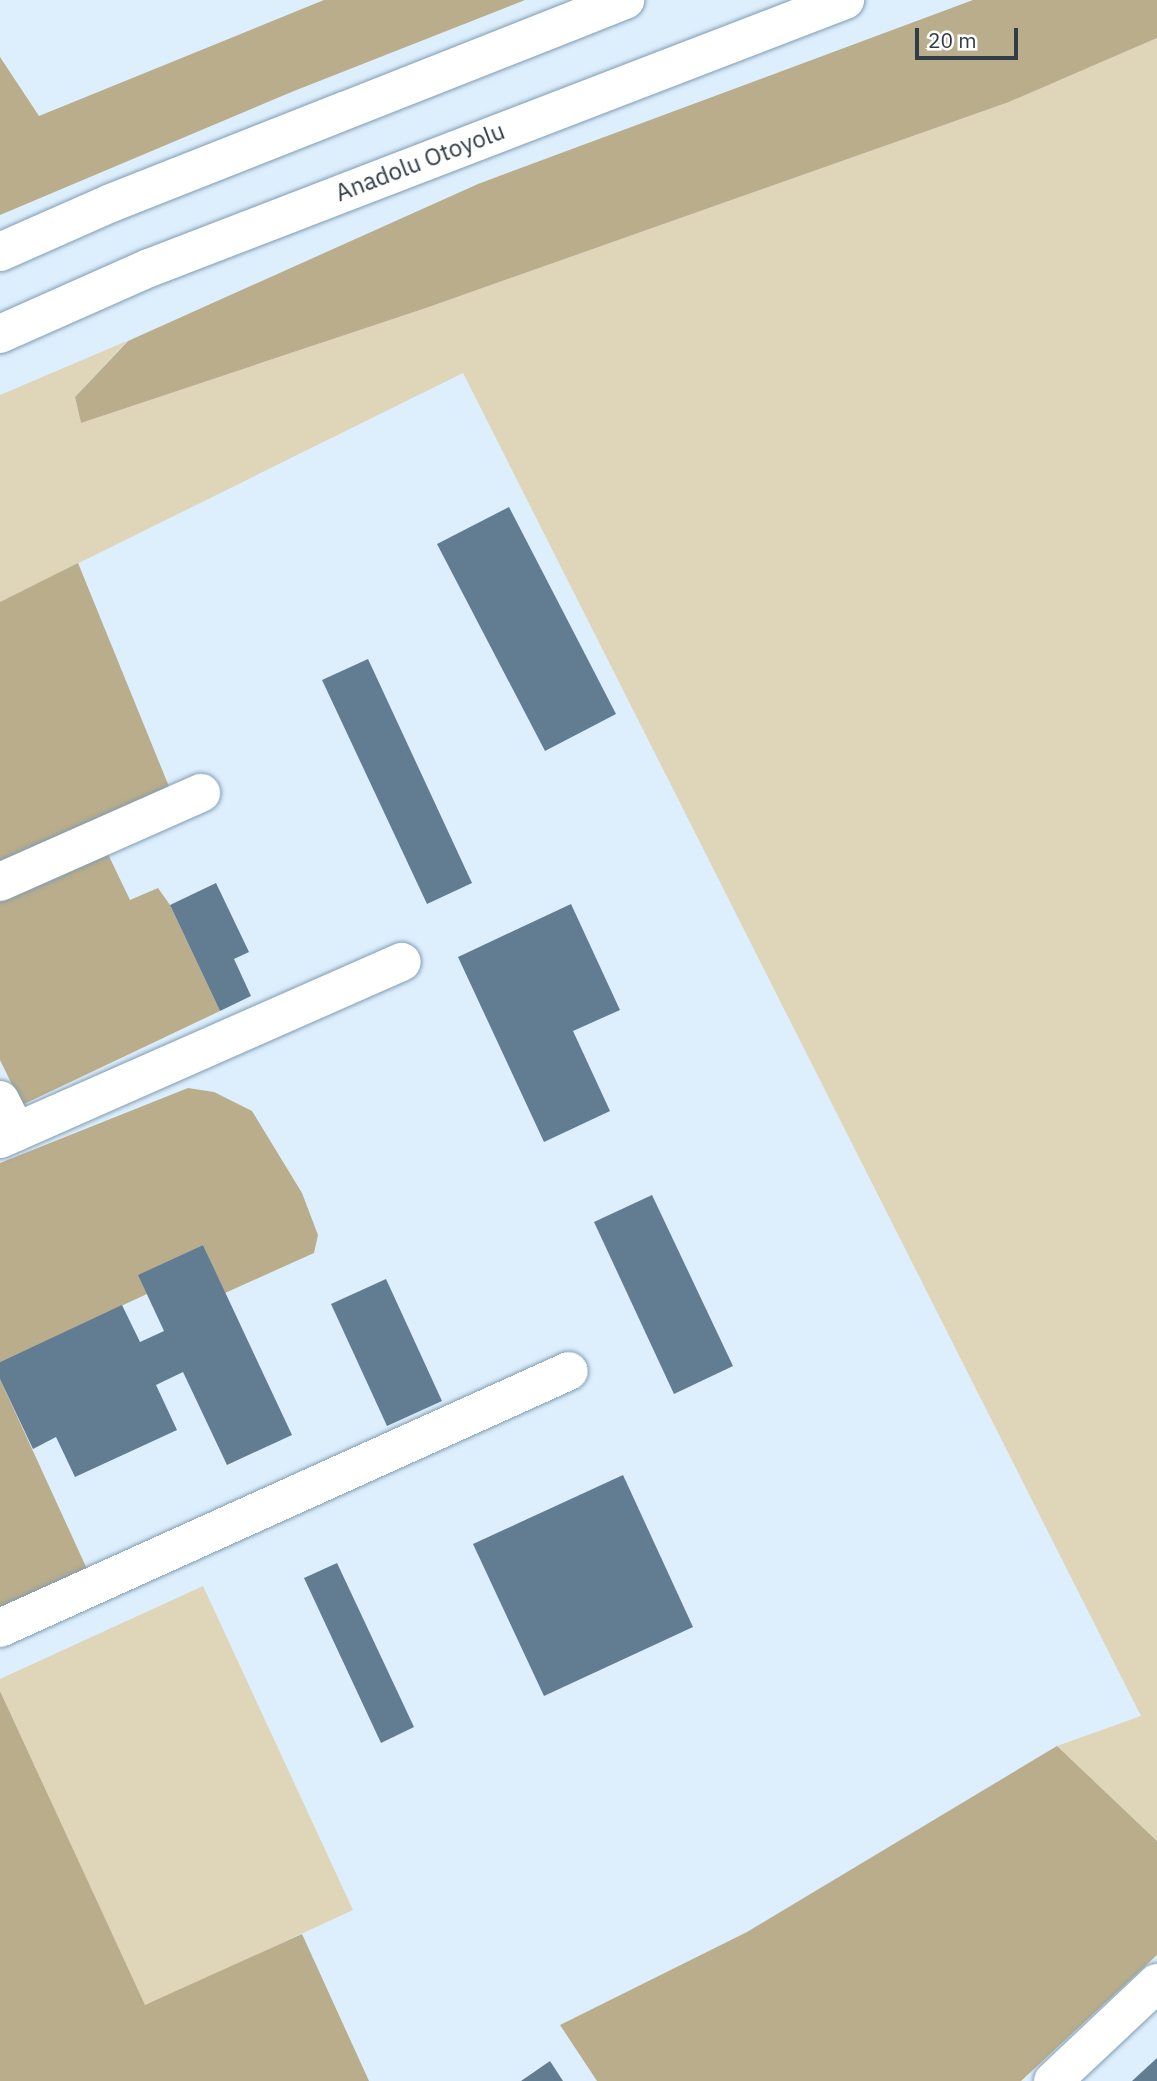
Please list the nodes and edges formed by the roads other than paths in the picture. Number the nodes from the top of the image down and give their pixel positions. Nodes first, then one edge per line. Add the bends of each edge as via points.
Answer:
1 (625, 0) edge
2 (845, 0) edge
3 (0, 252) edge
4 (0, 334) edge
5 (201, 793) dead end
6 (0, 882) edge
7 (402, 962) dead end
8 (5, 1124) edge
9 (569, 1371) dead end
10 (0, 1628) edge
11 (1157, 1983) edge
12 (1053, 2081) edge

1 - 3 main road via 111,203
2 - 4 main road, Anadolu Otoyolu via 149,268
5 - 6 main road
7 - 8 main road
9 - 10 main road
11 - 12 main road

